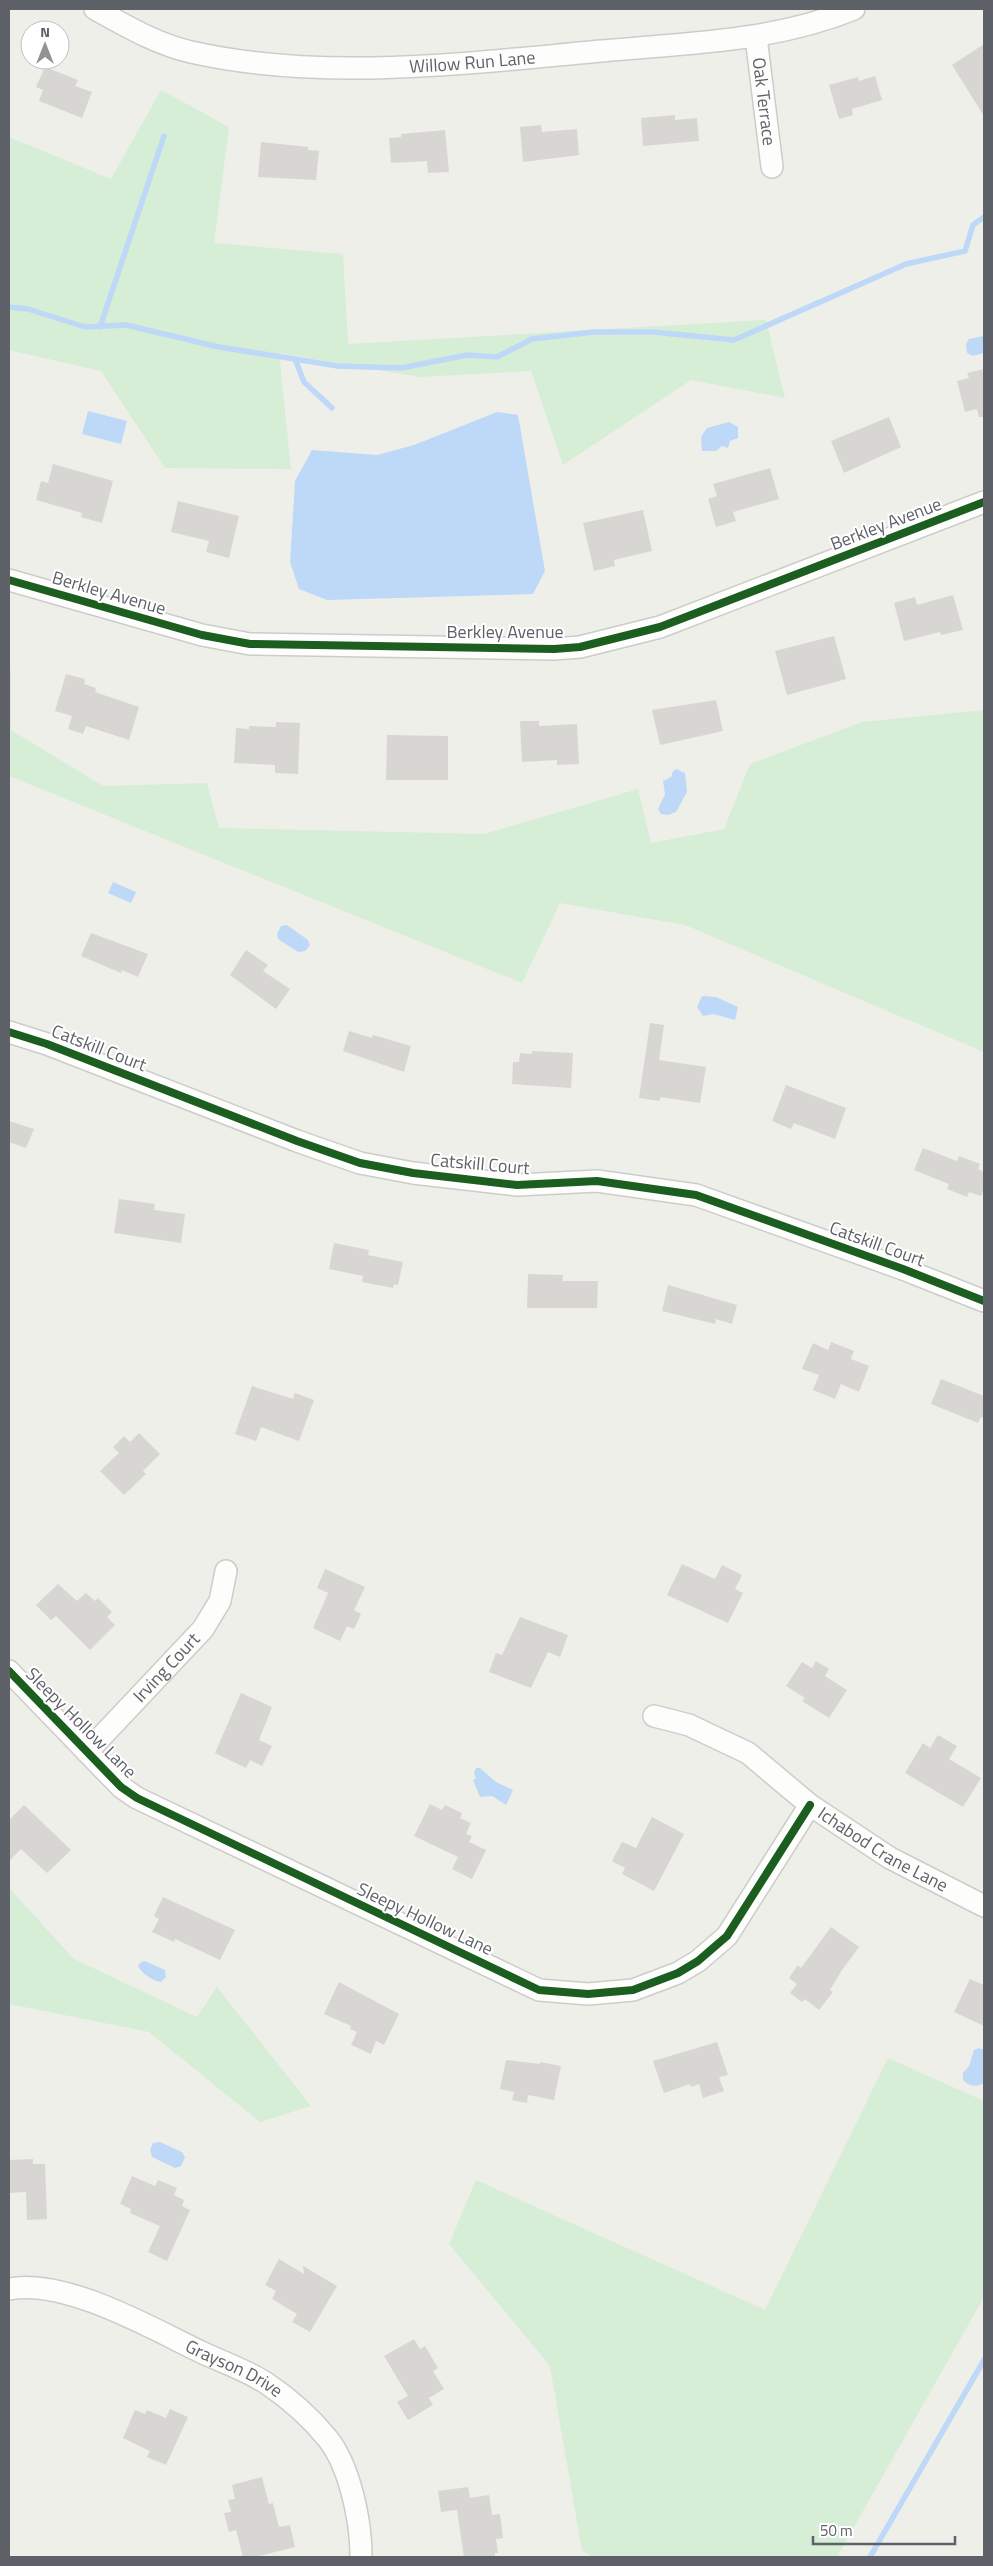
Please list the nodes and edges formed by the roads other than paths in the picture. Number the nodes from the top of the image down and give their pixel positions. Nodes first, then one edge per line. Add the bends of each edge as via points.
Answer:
1 (96, 9) edge
2 (854, 9) edge
3 (756, 37) junction
4 (772, 166) dead end
5 (984, 502) edge
6 (9, 580) edge
7 (9, 1032) edge
8 (984, 1301) edge
9 (226, 1571) dead end
10 (9, 1671) edge
11 (654, 1716) dead end
12 (87, 1752) junction
13 (810, 1804) junction
14 (984, 1906) edge
15 (9, 2290) edge
16 (361, 2557) edge

1 - 3 street, Willow Run Lane via 146,38 190,52 321,69 522,58
2 - 3 street, Willow Run Lane via 798,29
3 - 4 street, Oak Terrace
5 - 6 street, Berkley Avenue via 660,627 580,647 250,644 202,635
7 - 8 street, Catskill Court via 360,1163 413,1173 516,1185 597,1181 696,1195
9 - 12 street, Irving Court via 220,1602 203,1629
10 - 12 street, Sleepy Hollow Lane
11 - 13 street, Ichabod Crane Lane via 690,1725 748,1753
12 - 13 street, Sleepy Hollow Lane via 121,1787 137,1798 539,1990 588,1994 633,1990 678,1973 698,1961 727,1936
13 - 14 street, Ichabod Crane Lane via 890,1858
15 - 16 street, Grayson Drive via 36,2288 94,2301 265,2382 328,2439 344,2464 361,2536

